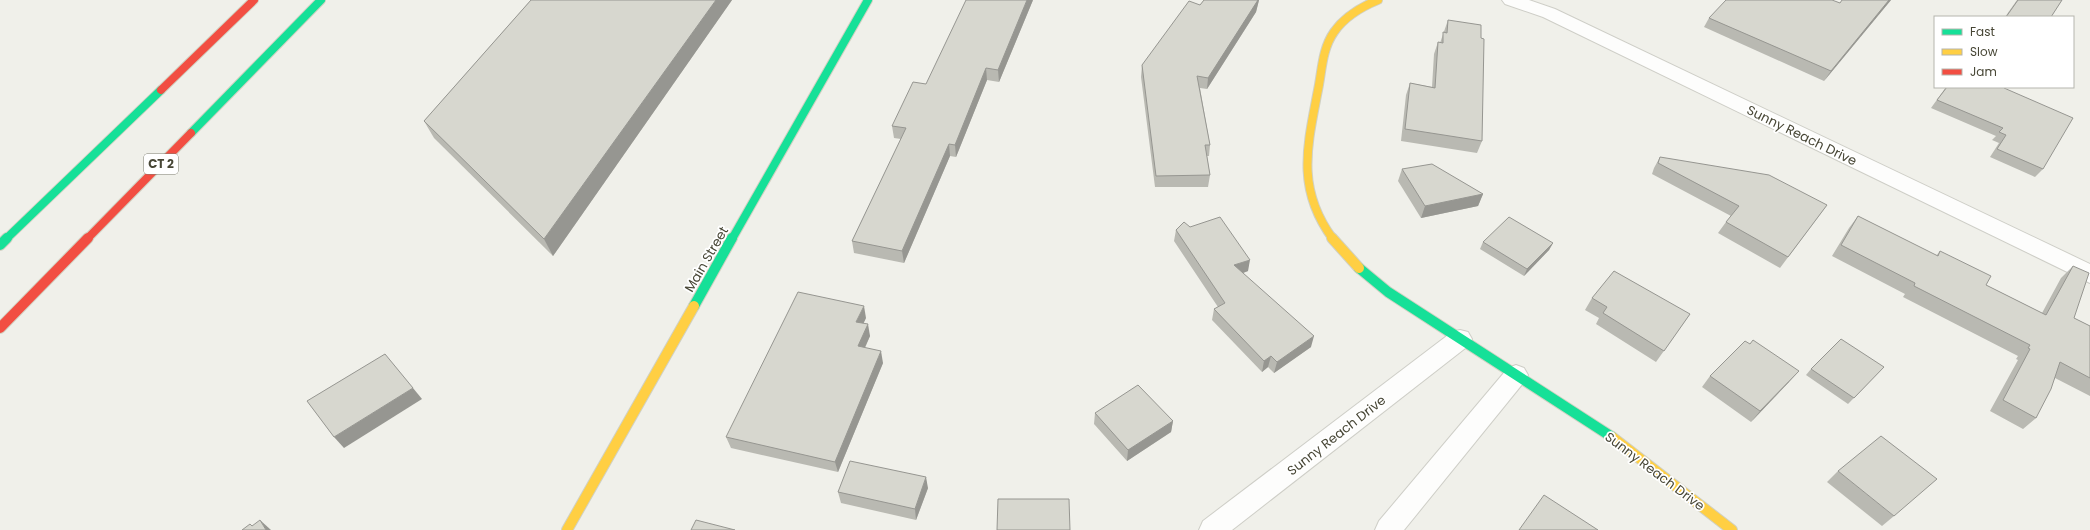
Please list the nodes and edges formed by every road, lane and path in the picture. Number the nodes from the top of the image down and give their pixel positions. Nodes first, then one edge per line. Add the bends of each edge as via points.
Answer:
1 (254, 0) edge
2 (321, 0) edge
3 (868, 0) edge
4 (1378, 0) edge
5 (1511, 0) edge
6 (0, 245) edge
7 (2090, 274) edge
8 (0, 328) edge
9 (1460, 339) junction
10 (1516, 375) junction
11 (567, 530) edge
12 (1212, 530) edge
13 (1388, 530) edge
14 (1732, 530) edge

1 - 6 main road
2 - 8 main road, CT 2
3 - 11 main road, Main Street
4 - 9 main road, Sunny Reach Drive via 1344,21 1331,37 1326,49 1306,152 1306,173 1311,198 1320,222 1357,268 1388,292
5 - 7 street, Sunny Reach Drive via 1549,13
9 - 10 main road, Sunny Reach Drive
9 - 12 street, Sunny Reach Drive
10 - 13 street
10 - 14 main road, Sunny Reach Drive via 1614,439

